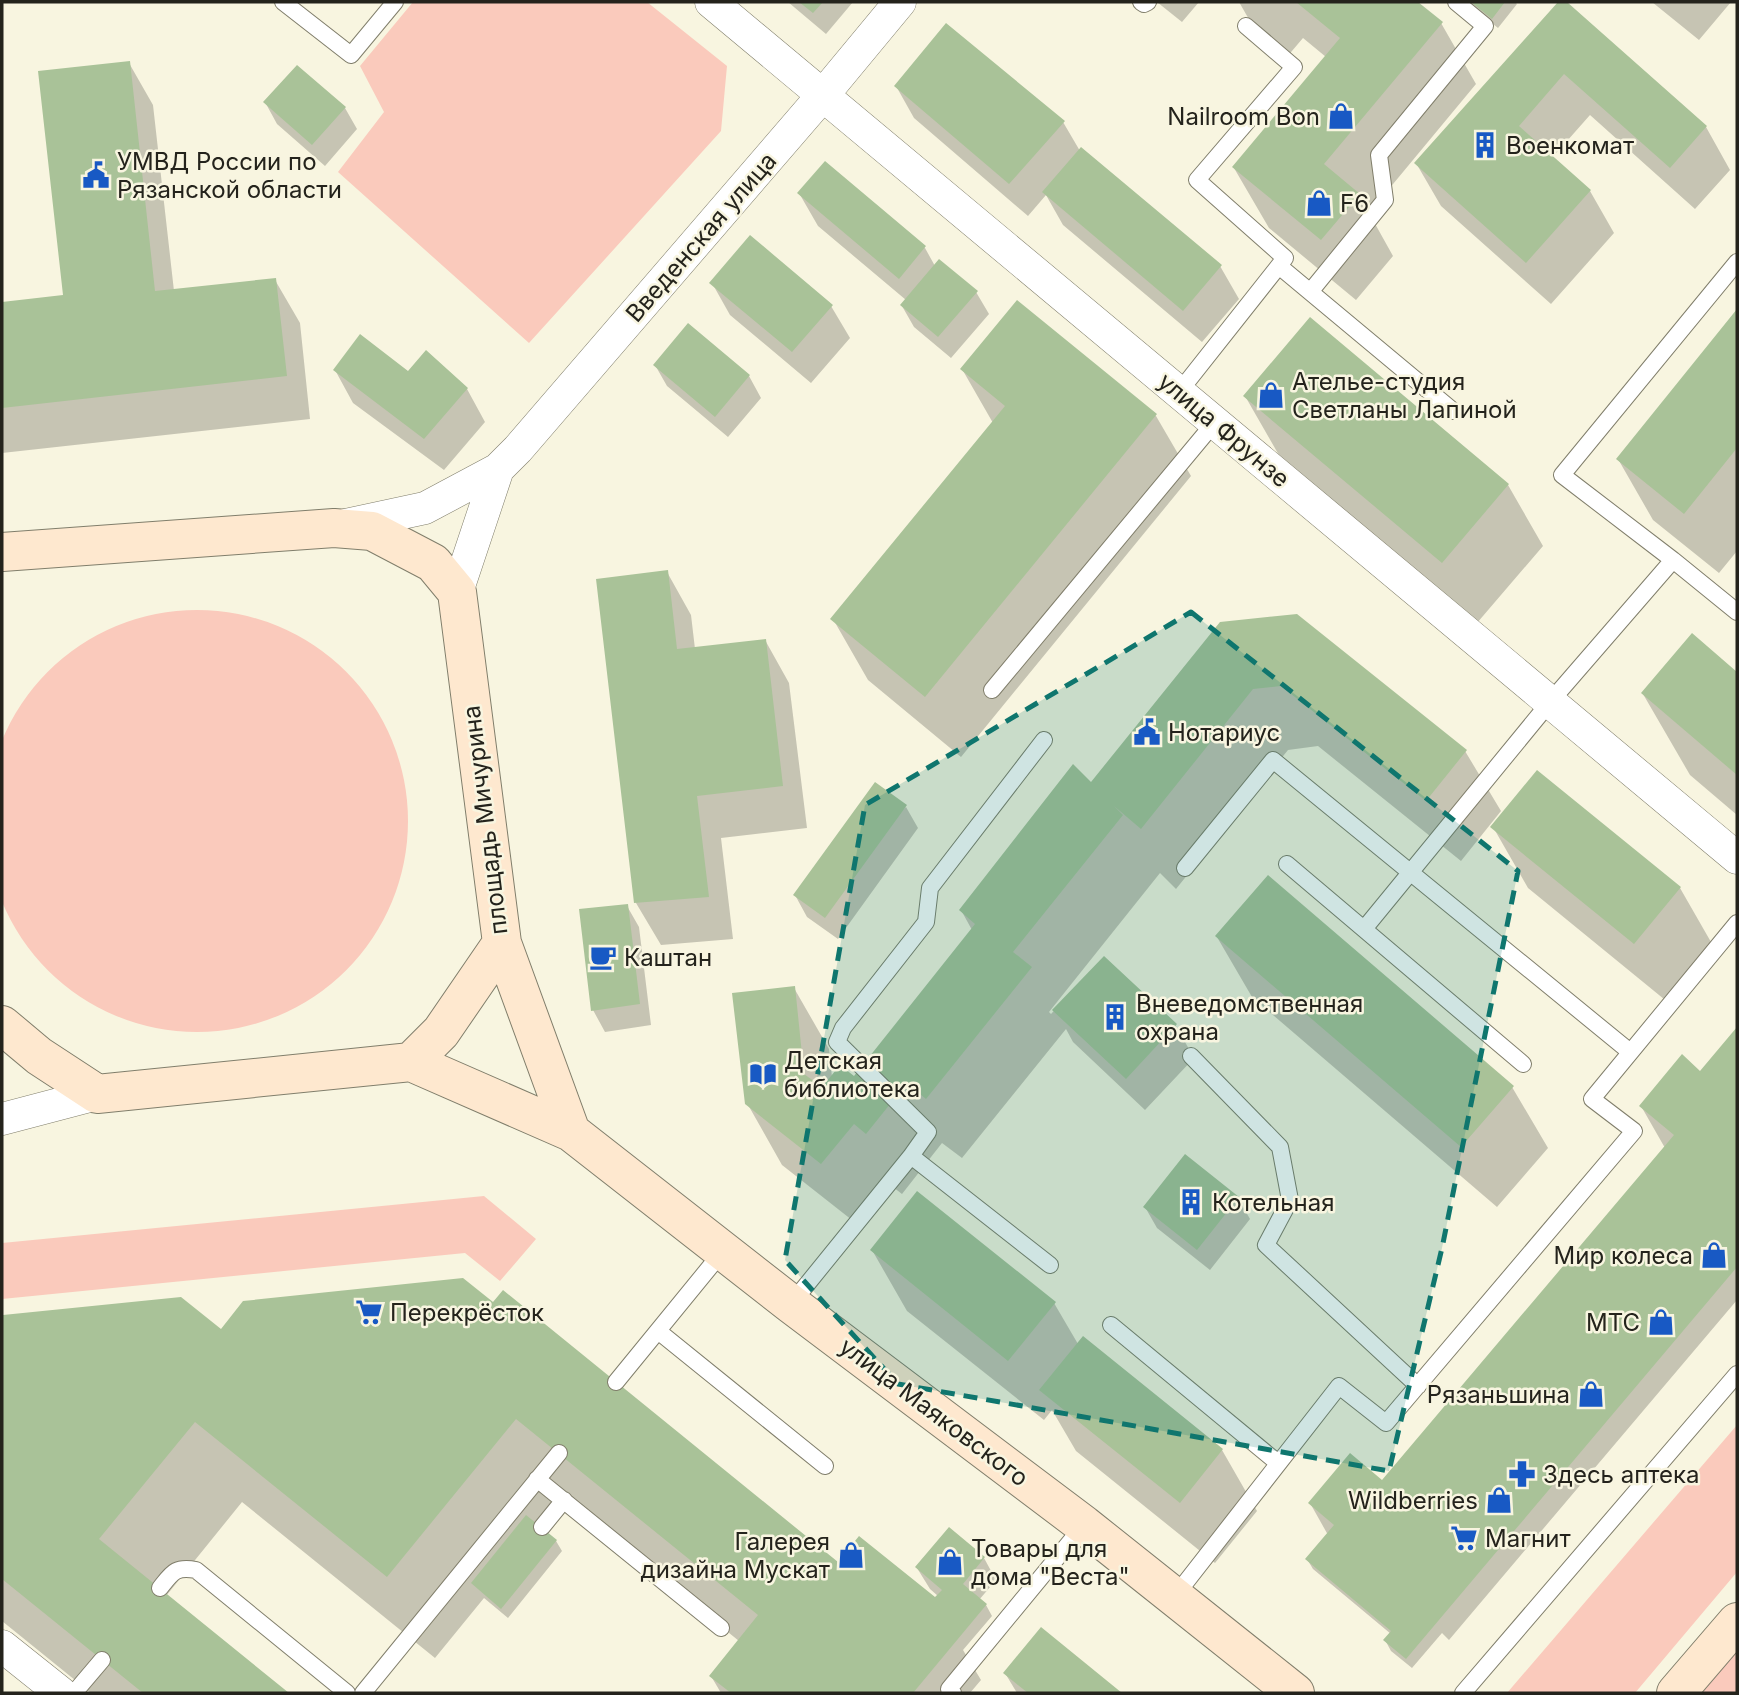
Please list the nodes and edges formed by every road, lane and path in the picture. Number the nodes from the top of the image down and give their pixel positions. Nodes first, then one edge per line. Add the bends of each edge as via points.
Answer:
1 (284, 2) edge
2 (395, 2) edge
3 (711, 2) edge
4 (900, 2) edge
5 (1141, 2) edge
6 (1147, 2) edge
7 (1456, 2) edge
8 (1245, 26) dead end
9 (823, 95) junction
10 (1737, 262) edge
11 (1279, 266) junction
12 (1310, 292) junction
13 (1179, 392) junction
14 (1453, 411) dead end
15 (1215, 422) junction
16 (498, 469) junction
17 (334, 528) junction
18 (2, 552) edge
19 (1673, 560) junction
20 (457, 592) junction
21 (1737, 612) edge
22 (992, 690) dead end
23 (1550, 702) junction
24 (1044, 740) dead end
25 (1737, 858) edge
26 (1287, 864) dead end
27 (1185, 868) dead end
28 (1410, 872) junction
29 (1737, 923) edge
30 (1364, 929) junction
31 (502, 943) junction
32 (2, 1025) edge
33 (1629, 1052) junction
34 (1191, 1056) dead end
35 (411, 1062) junction
36 (1523, 1064) dead end
37 (97, 1094) junction
38 (2, 1119) edge
39 (571, 1132) junction
40 (911, 1156) junction
41 (723, 1251) junction
42 (1050, 1265) dead end
43 (791, 1304) junction
44 (1111, 1325) dead end
45 (658, 1331) junction
46 (1737, 1374) edge
47 (616, 1382) dead end
48 (1418, 1386) junction
49 (559, 1453) dead end
50 (1278, 1463) junction
51 (825, 1466) dead end
52 (537, 1479) junction
53 (564, 1500) junction
54 (1084, 1525) junction
55 (542, 1527) dead end
56 (160, 1588) dead end
57 (1175, 1596) junction
58 (1737, 1622) edge
59 (721, 1628) dead end
60 (2, 1646) edge
61 (102, 1660) dead end
62 (949, 1692) edge
63 (61, 1693) edge
64 (74, 1693) edge
65 (347, 1693) edge
66 (363, 1693) edge
67 (1295, 1693) edge
68 (1463, 1693) edge
69 (1676, 1693) edge

1 - 2 lane via 351,55
3 - 9 street, улица Фрунзе
4 - 9 street, Введенская улица
5 - 6 lane
7 - 12 lane via 1485,26 1379,155 1385,200
8 - 11 lane via 1294,67 1197,180 1285,258
9 - 13 street, улица Фрунзе
9 - 16 street, Введенская улица
10 - 19 lane via 1562,475
11 - 12 lane
11 - 13 lane
12 - 14 lane
13 - 15 street, улица Фрунзе
15 - 22 lane
15 - 23 street, улица Фрунзе
16 - 17 street, Введенская улица via 425,508
16 - 20 street, Введенская улица
17 - 18 street
17 - 20 street via 372,531 433,563
19 - 21 lane
19 - 23 lane
20 - 31 street, площадь Мичурина
23 - 25 street, улица Фрунзе
23 - 28 lane
24 - 40 lane via 930,888 926,922 837,1042 928,1132
26 - 30 lane
27 - 28 lane via 1273,760
28 - 30 lane
28 - 33 lane
29 - 33 lane
30 - 36 lane
31 - 35 street, площадь Мичурина via 441,1032
31 - 39 street
32 - 37 street via 38,1056
33 - 48 lane via 1592,1099 1634,1131
34 - 48 lane via 1280,1147 1290,1200 1266,1245
35 - 37 street
35 - 39 street, улица Маяковского
37 - 38 street
39 - 41 street, улица Маяковского
40 - 42 lane
40 - 43 lane
41 - 43 street, улица Маяковского
41 - 45 lane
43 - 54 street, улица Маяковского
44 - 50 lane
45 - 47 lane
45 - 51 lane
46 - 68 lane
48 - 50 lane via 1386,1423 1339,1386
49 - 52 lane
50 - 57 lane
52 - 53 lane
52 - 66 lane
53 - 55 lane
53 - 59 lane
54 - 57 street, улица Маяковского
54 - 62 lane
56 - 65 lane via 173,1572 183,1567 196,1570
57 - 67 street, улица Маяковского
58 - 69 street
60 - 63 street
61 - 64 lane

